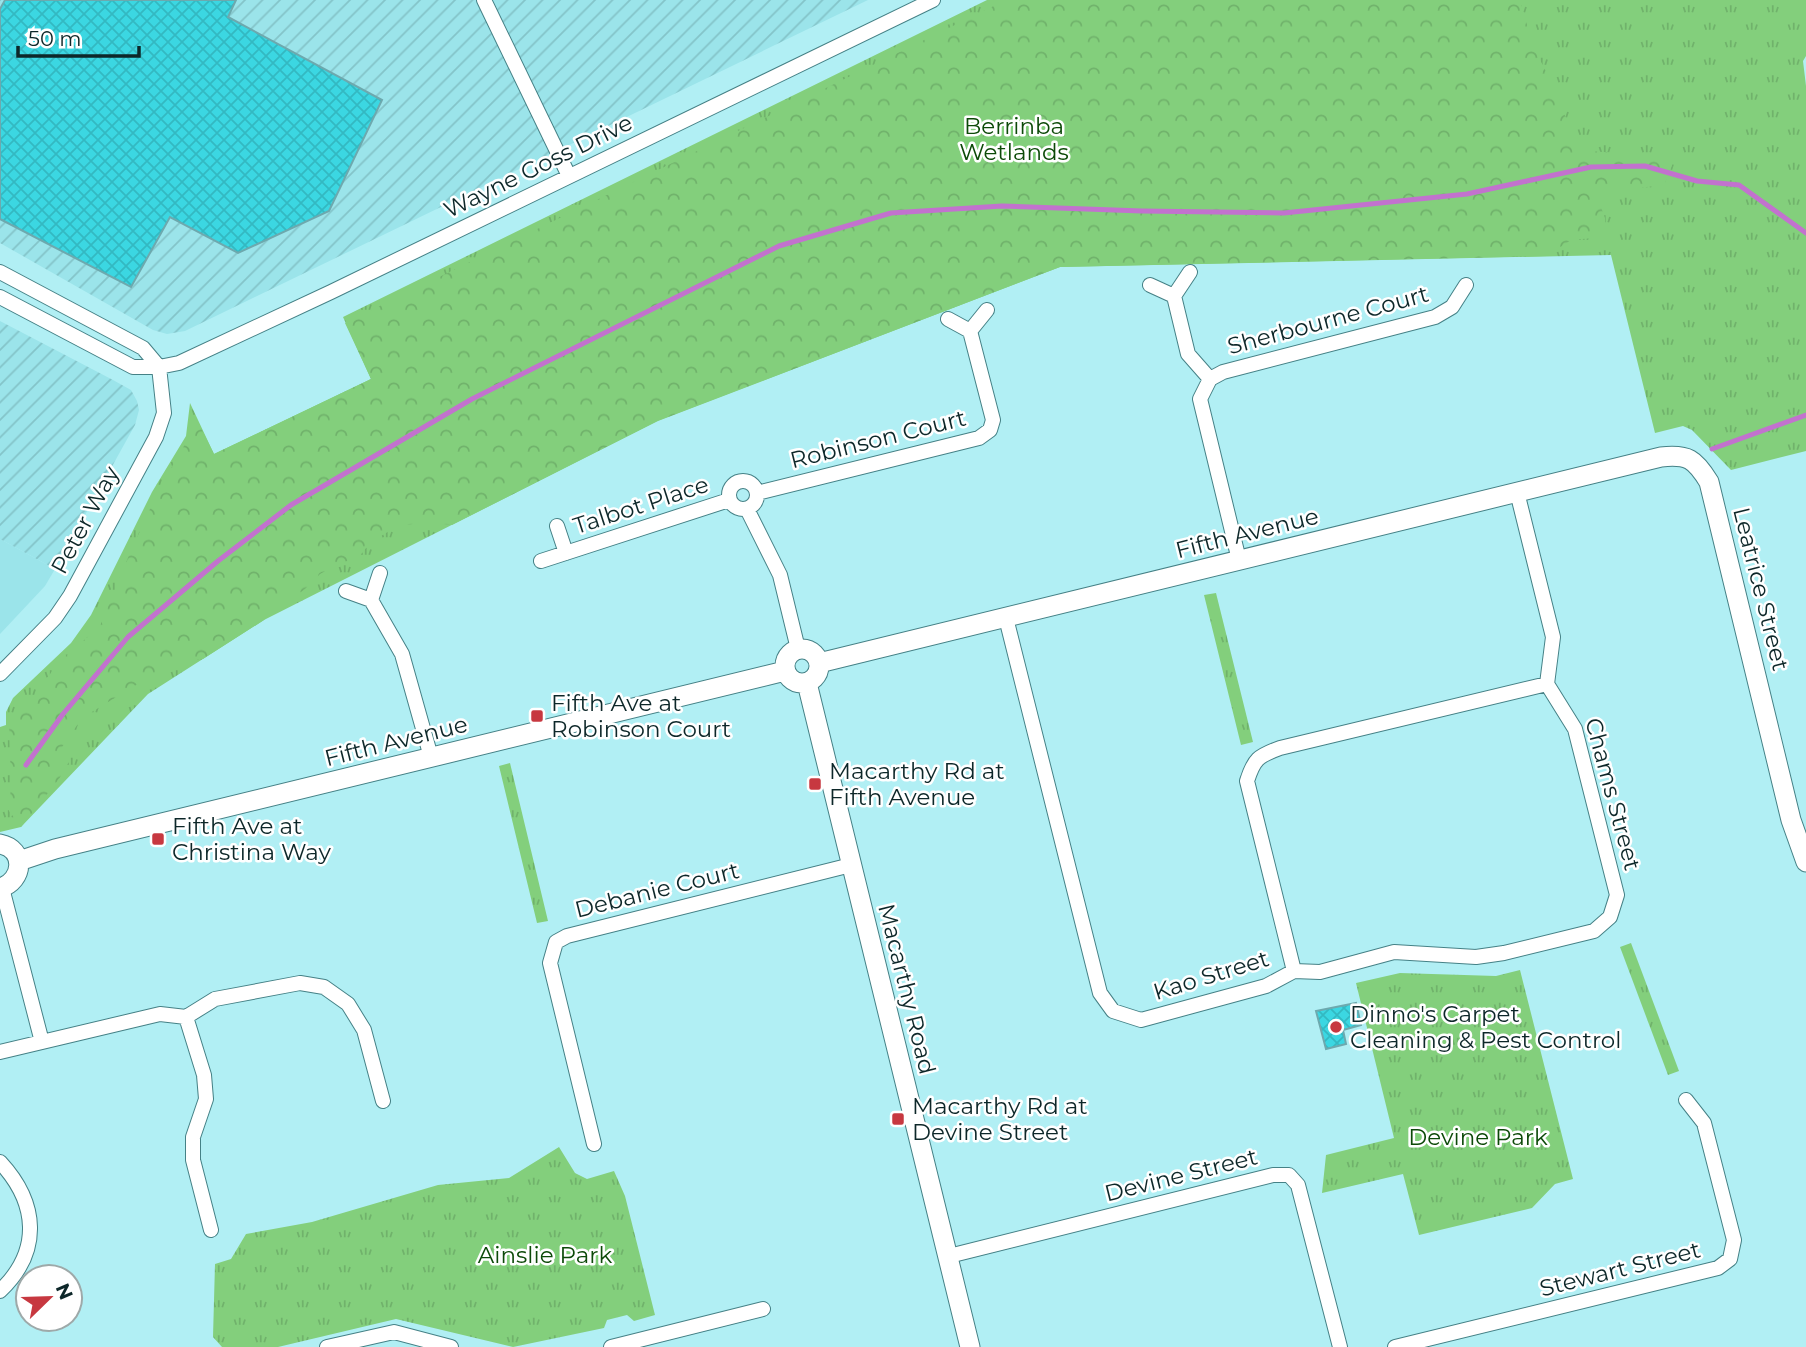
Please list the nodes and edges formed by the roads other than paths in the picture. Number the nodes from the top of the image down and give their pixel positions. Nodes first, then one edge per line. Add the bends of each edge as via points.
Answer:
1 (484, 0) edge
2 (933, 0) edge
3 (569, 176) junction
4 (0, 272) edge
5 (1190, 272) dead end
6 (1150, 285) dead end
7 (1466, 285) dead end
8 (1174, 296) junction
9 (0, 297) edge
10 (988, 310) dead end
11 (948, 319) dead end
12 (970, 331) junction
13 (159, 367) junction
14 (1210, 379) junction
15 (1687, 457) joint
16 (1517, 492) junction
17 (757, 493) junction
18 (729, 500) junction
19 (747, 509) junction
20 (557, 526) dead end
21 (566, 553) junction
22 (1239, 560) junction
23 (541, 561) dead end
24 (380, 573) dead end
25 (346, 591) dead end
26 (371, 600) junction
27 (1006, 618) junction
28 (798, 649) junction
29 (819, 663) junction
30 (785, 671) junction
31 (0, 674) edge
32 (807, 683) junction
33 (1547, 684) junction
34 (431, 757) junction
35 (0, 844) edge
36 (19, 861) junction
37 (1806, 862) edge
38 (851, 865) junction
39 (1, 888) edge
40 (1294, 971) junction
41 (186, 1017) junction
42 (42, 1042) junction
43 (0, 1052) edge
44 (383, 1101) dead end
45 (1686, 1101) dead end
46 (594, 1144) dead end
47 (0, 1162) edge
48 (211, 1230) dead end
49 (949, 1256) junction
50 (0, 1291) edge
51 (763, 1309) dead end
52 (619, 1346) edge
53 (327, 1347) edge
54 (451, 1347) edge
55 (970, 1347) edge
56 (1340, 1347) edge
57 (1395, 1347) edge

1 - 3 street
2 - 3 street, Wayne Goss Drive
3 - 13 street, Wayne Goss Drive via 179,363
4 - 13 street via 143,348
5 - 8 street
6 - 8 street
7 - 14 street, Sherbourne Court via 1452,307 1435,317
8 - 14 street via 1188,354
9 - 13 street, Wayne Goss Drive via 133,367
10 - 12 street
11 - 12 street
12 - 17 street, Robinson Court via 993,420 979,438
13 - 31 street, Peter Way via 164,413 156,437 70,596 55,618
14 - 22 street, Sherbourne Court via 1200,399
15 - 16 street, Fifth Avenue via 1661,457
15 - 37 street, Leatrice Street via 1709,482 1791,820
16 - 22 street, Fifth Avenue
16 - 33 street via 1553,637
17 - 18 street via 751,483 740,481 730,488
17 - 19 street via 755,503
18 - 19 street
18 - 21 street, Talbot Place
19 - 28 street via 780,575
20 - 21 street, Talbot Place
21 - 23 street, Talbot Place
22 - 27 street, Fifth Avenue
24 - 26 street
25 - 26 street
26 - 34 street via 402,654
27 - 29 street, Fifth Avenue
27 - 40 street, Kao Street via 1100,993 1113,1011 1141,1020 1266,986
28 - 29 street via 814,653
28 - 30 street via 788,655
29 - 32 street via 816,677
30 - 32 street via 796,683
30 - 34 street, Fifth Avenue
32 - 38 street, Macarthy Road
33 - 40 street, Kao Street via 1280,748 1253,763 1247,780
33 - 40 street, Chams Street via 1575,729 1617,895 1610,917 1594,932 1490,956 1394,952 1320,972
34 - 36 street, Fifth Avenue
35 - 36 street via 12,849
36 - 39 street via 14,881
38 - 46 street, Debanie Court via 556,942 550,964
38 - 49 street, Macarthy Road
39 - 42 street
41 - 42 street via 160,1014
41 - 44 street via 215,999 300,983 324,987 348,1004 364,1030
41 - 48 street via 204,1074 206,1099 193,1137 192,1160
42 - 43 street
45 - 57 street, Stewart Street via 1704,1123 1734,1240 1730,1259 1718,1268
47 - 50 street via 24,1197 30,1230 21,1265
49 - 55 street, Macarthy Road
49 - 56 street, Devine Street via 1273,1175 1289,1175 1298,1185
51 - 52 street
53 - 54 street via 394,1332

